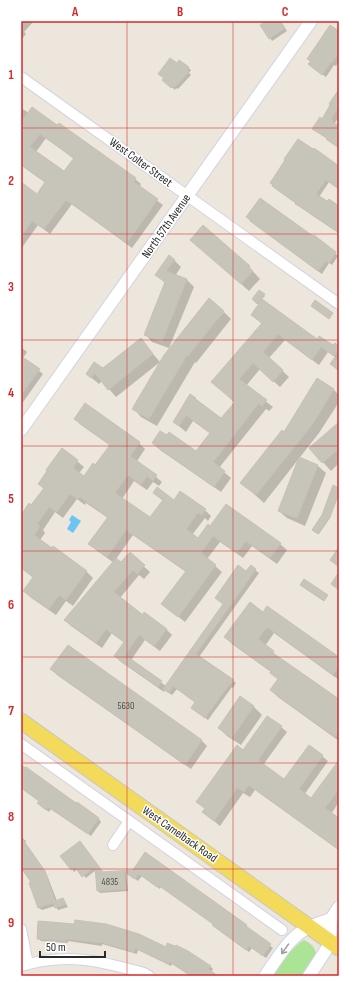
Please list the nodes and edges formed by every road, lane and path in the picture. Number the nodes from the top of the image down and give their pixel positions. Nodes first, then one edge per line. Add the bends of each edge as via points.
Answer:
1 (311, 21) edge
2 (21, 77) edge
3 (188, 196) junction
4 (339, 304) edge
5 (21, 430) edge
6 (21, 721) edge
7 (21, 744) edge
8 (129, 822) junction
9 (113, 845) dead end
10 (339, 907) edge
11 (331, 919) junction
12 (310, 926) junction
13 (21, 929) edge
14 (282, 930) dead end
15 (334, 944) edge
16 (25, 965) edge
17 (149, 976) edge
18 (266, 976) edge
19 (309, 976) edge

1 - 3 street, North 57th Avenue
2 - 3 street, West Colter Street
3 - 4 street, West Colter Street
3 - 5 street, North 57th Avenue
6 - 12 main road, West Camelback Road
7 - 8 street, West Camelback Road
8 - 9 street
8 - 14 street, West Camelback Road
10 - 11 street
11 - 12 street
11 - 15 street
12 - 15 main road, West Camelback Road
12 -> 18 street via 290,942
13 - 16 street
15 - 19 street via 326,950
16 - 17 street via 68,958 100,961

